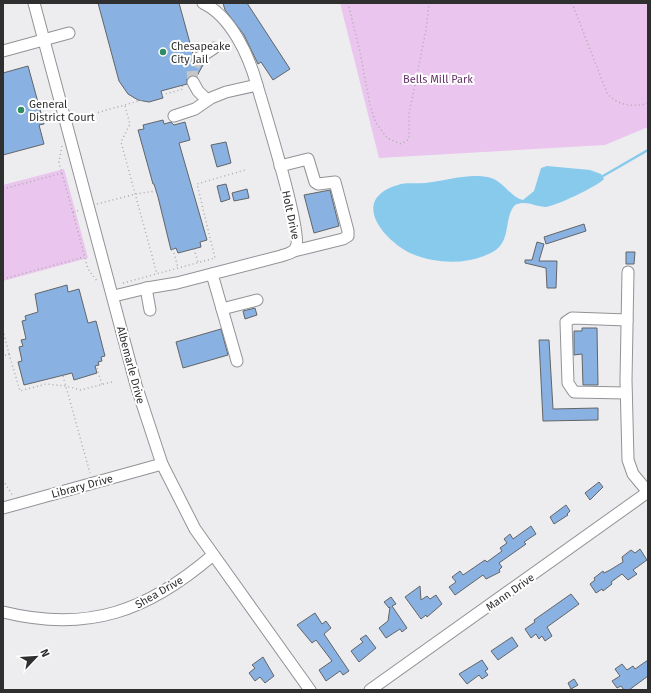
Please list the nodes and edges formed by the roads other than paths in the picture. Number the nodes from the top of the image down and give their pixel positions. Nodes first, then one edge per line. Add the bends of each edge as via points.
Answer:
1 (34, 3) edge
2 (203, 3) edge
3 (69, 33) dead end
4 (44, 40) junction
5 (214, 48) dead end
6 (3, 51) edge
7 (199, 58) tunnel mouth
8 (188, 84) road end
9 (257, 85) junction
10 (207, 100) junction
11 (174, 116) dead end
12 (280, 166) junction
13 (294, 251) junction
14 (628, 272) dead end
15 (212, 274) junction
16 (146, 288) junction
17 (112, 291) junction
18 (257, 300) dead end
19 (222, 309) junction
20 (150, 310) dead end
21 (627, 320) junction
22 (237, 362) dead end
23 (626, 393) junction
24 (162, 464) junction
25 (648, 492) edge
26 (3, 508) edge
27 (213, 555) junction
28 (3, 612) edge
29 (310, 690) edge
30 (370, 690) edge

1 - 4 street, Albemarle Drive
2 - 9 street, Holt Drive via 226,20 248,61
3 - 4 street
4 - 6 street
4 - 17 street, Albemarle Drive
5 - 7 street
8 - 10 street
9 - 10 street via 226,92
9 - 12 street, Holt Drive
10 - 11 street via 195,110
12 - 13 street, Holt Drive via 298,237
12 - 13 street via 308,159 315,182 335,182 348,231 348,236 343,239
13 - 15 street, Holt Drive
14 - 21 street
15 - 16 street, Holt Drive
15 - 19 street
16 - 17 street, Holt Drive
16 - 20 street
17 - 24 street, Albemarle Drive via 136,385
18 - 19 street
19 - 22 street
21 - 23 street
21 - 23 street via 572,318 566,322 568,383 571,390
23 - 25 street via 628,460 633,474
24 - 26 street, Library Drive
24 - 27 street, Albemarle Drive via 185,511
25 - 30 street, Mann Drive
27 - 28 street, Shea Drive via 156,596 113,614 49,620
27 - 29 street, Albemarle Drive

